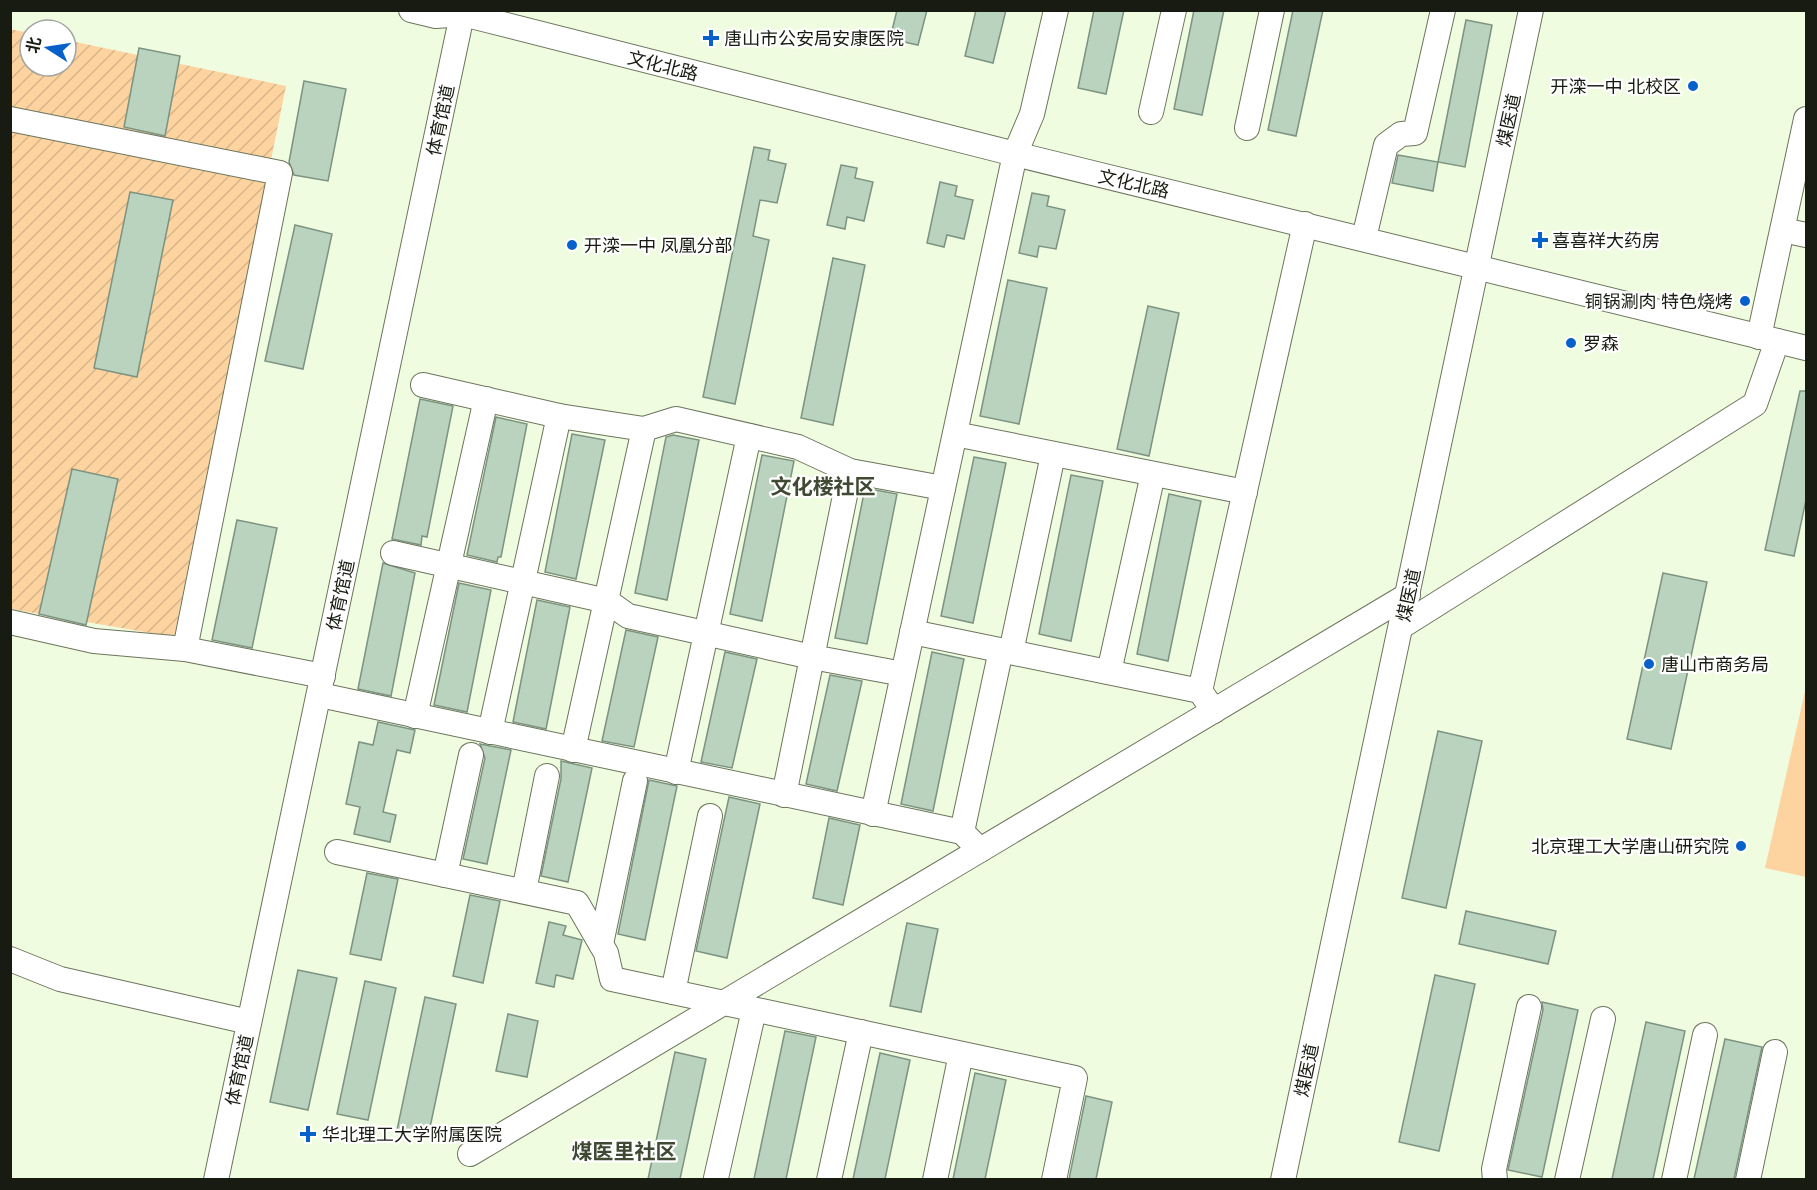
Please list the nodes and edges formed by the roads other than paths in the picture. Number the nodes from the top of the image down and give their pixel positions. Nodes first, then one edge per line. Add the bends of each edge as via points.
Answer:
1 (411, 10) edge
2 (1056, 10) edge
3 (1174, 10) edge
4 (1272, 10) edge
5 (1443, 10) edge
6 (1531, 10) edge
7 (461, 12) edge
8 (1151, 112) dead end
9 (10, 119) edge
10 (1806, 119) edge
11 (1247, 128) dead end
12 (1015, 154) junction
13 (1305, 224) junction
14 (1795, 232) edge
15 (1364, 238) junction
16 (1477, 266) junction
17 (1768, 339) junction
18 (1806, 348) edge
19 (423, 385) dead end
20 (486, 399) junction
21 (559, 416) junction
22 (644, 429) junction
23 (955, 434) junction
24 (749, 436) junction
25 (1053, 455) junction
26 (850, 471) junction
27 (1153, 474) junction
28 (943, 488) junction
29 (1245, 492) junction
30 (393, 553) dead end
31 (448, 565) junction
32 (523, 581) junction
33 (1408, 595) junction
34 (607, 601) junction
35 (10, 622) edge
36 (1402, 626) junction
37 (912, 632) junction
38 (706, 634) junction
39 (185, 649) junction
40 (1006, 651) junction
41 (812, 657) junction
42 (1109, 672) junction
43 (903, 674) junction
44 (322, 686) junction
45 (1200, 691) junction
46 (1214, 711) junction
47 (415, 716) junction
48 (490, 732) junction
49 (573, 750) junction
50 (471, 755) dead end
51 (676, 772) junction
52 (547, 776) dead end
53 (635, 781) dead end
54 (784, 795) junction
55 (873, 814) junction
56 (710, 816) dead end
57 (962, 832) junction
58 (980, 850) junction
59 (337, 852) dead end
60 (446, 875) junction
61 (524, 891) junction
62 (601, 944) junction
63 (10, 959) edge
64 (673, 992) junction
65 (723, 1003) junction
66 (1529, 1006) dead end
67 (754, 1010) junction
68 (1603, 1019) dead end
69 (249, 1022) junction
70 (861, 1032) junction
71 (1705, 1035) dead end
72 (1775, 1052) dead end
73 (961, 1054) junction
74 (470, 1154) dead end
75 (716, 1178) edge
76 (216, 1179) edge
77 (828, 1179) edge
78 (935, 1179) edge
79 (1054, 1179) edge
80 (1283, 1179) edge
81 (1495, 1179) edge
82 (1566, 1179) edge
83 (1674, 1179) edge
84 (1748, 1179) edge

1 - 7 street, 文化北路 via 436,16
2 - 12 street via 1032,114
3 - 8 street
4 - 11 street
5 - 15 street via 1415,133 1401,134 1386,144
6 - 16 street, 煤医道
7 - 12 street, 文化北路
7 - 44 street, 体育馆道
9 - 39 street via 280,173
10 - 14 street
12 - 13 street, 文化北路
12 - 23 street
13 - 15 street, 文化北路
13 - 29 street
14 - 17 street
15 - 16 street, 文化北路
16 - 17 street, 文化北路
16 - 33 street, 煤医道
17 - 18 street, 文化北路
17 - 36 street via 1755,404
19 - 20 street
20 - 21 street
20 - 31 street
21 - 22 street
21 - 32 street
22 - 24 street via 676,419
22 - 34 street
23 - 25 street
23 - 28 street
24 - 26 street via 798,447
24 - 38 street
25 - 27 street
25 - 40 street
26 - 28 street
26 - 41 street
27 - 29 street
27 - 42 street
28 - 37 street
29 - 45 street
30 - 31 street
31 - 32 street
31 - 47 street
32 - 34 street
32 - 48 street
33 - 36 street, 煤医道
33 - 46 street
34 - 38 street via 628,616
34 - 49 street
35 - 39 street via 94,641
36 - 80 street, 煤医道
37 - 40 street
37 - 43 street
38 - 41 street
38 - 51 street
39 - 44 street
40 - 42 street
40 - 57 street
41 - 43 street
41 - 54 street
42 - 45 street
43 - 55 street
44 - 47 street
44 - 69 street, 体育馆道
45 - 46 street
46 - 58 street
47 - 48 street
48 - 49 street
49 - 51 street
50 - 60 street
51 - 54 street
52 - 61 street
53 - 62 street
54 - 55 street
55 - 57 street
56 - 64 street
57 - 58 street
58 - 65 street
59 - 60 street
60 - 61 street
61 - 62 street via 576,903
62 - 64 street via 612,979
63 - 69 street via 60,980
64 - 65 street
65 - 67 street
65 - 74 street
66 - 81 street
67 - 70 street
67 - 75 street
68 - 82 street
69 - 76 street, 体育馆道
70 - 73 street
70 - 77 street
71 - 83 street
72 - 84 street
73 - 78 street
73 - 79 street via 1075,1078

